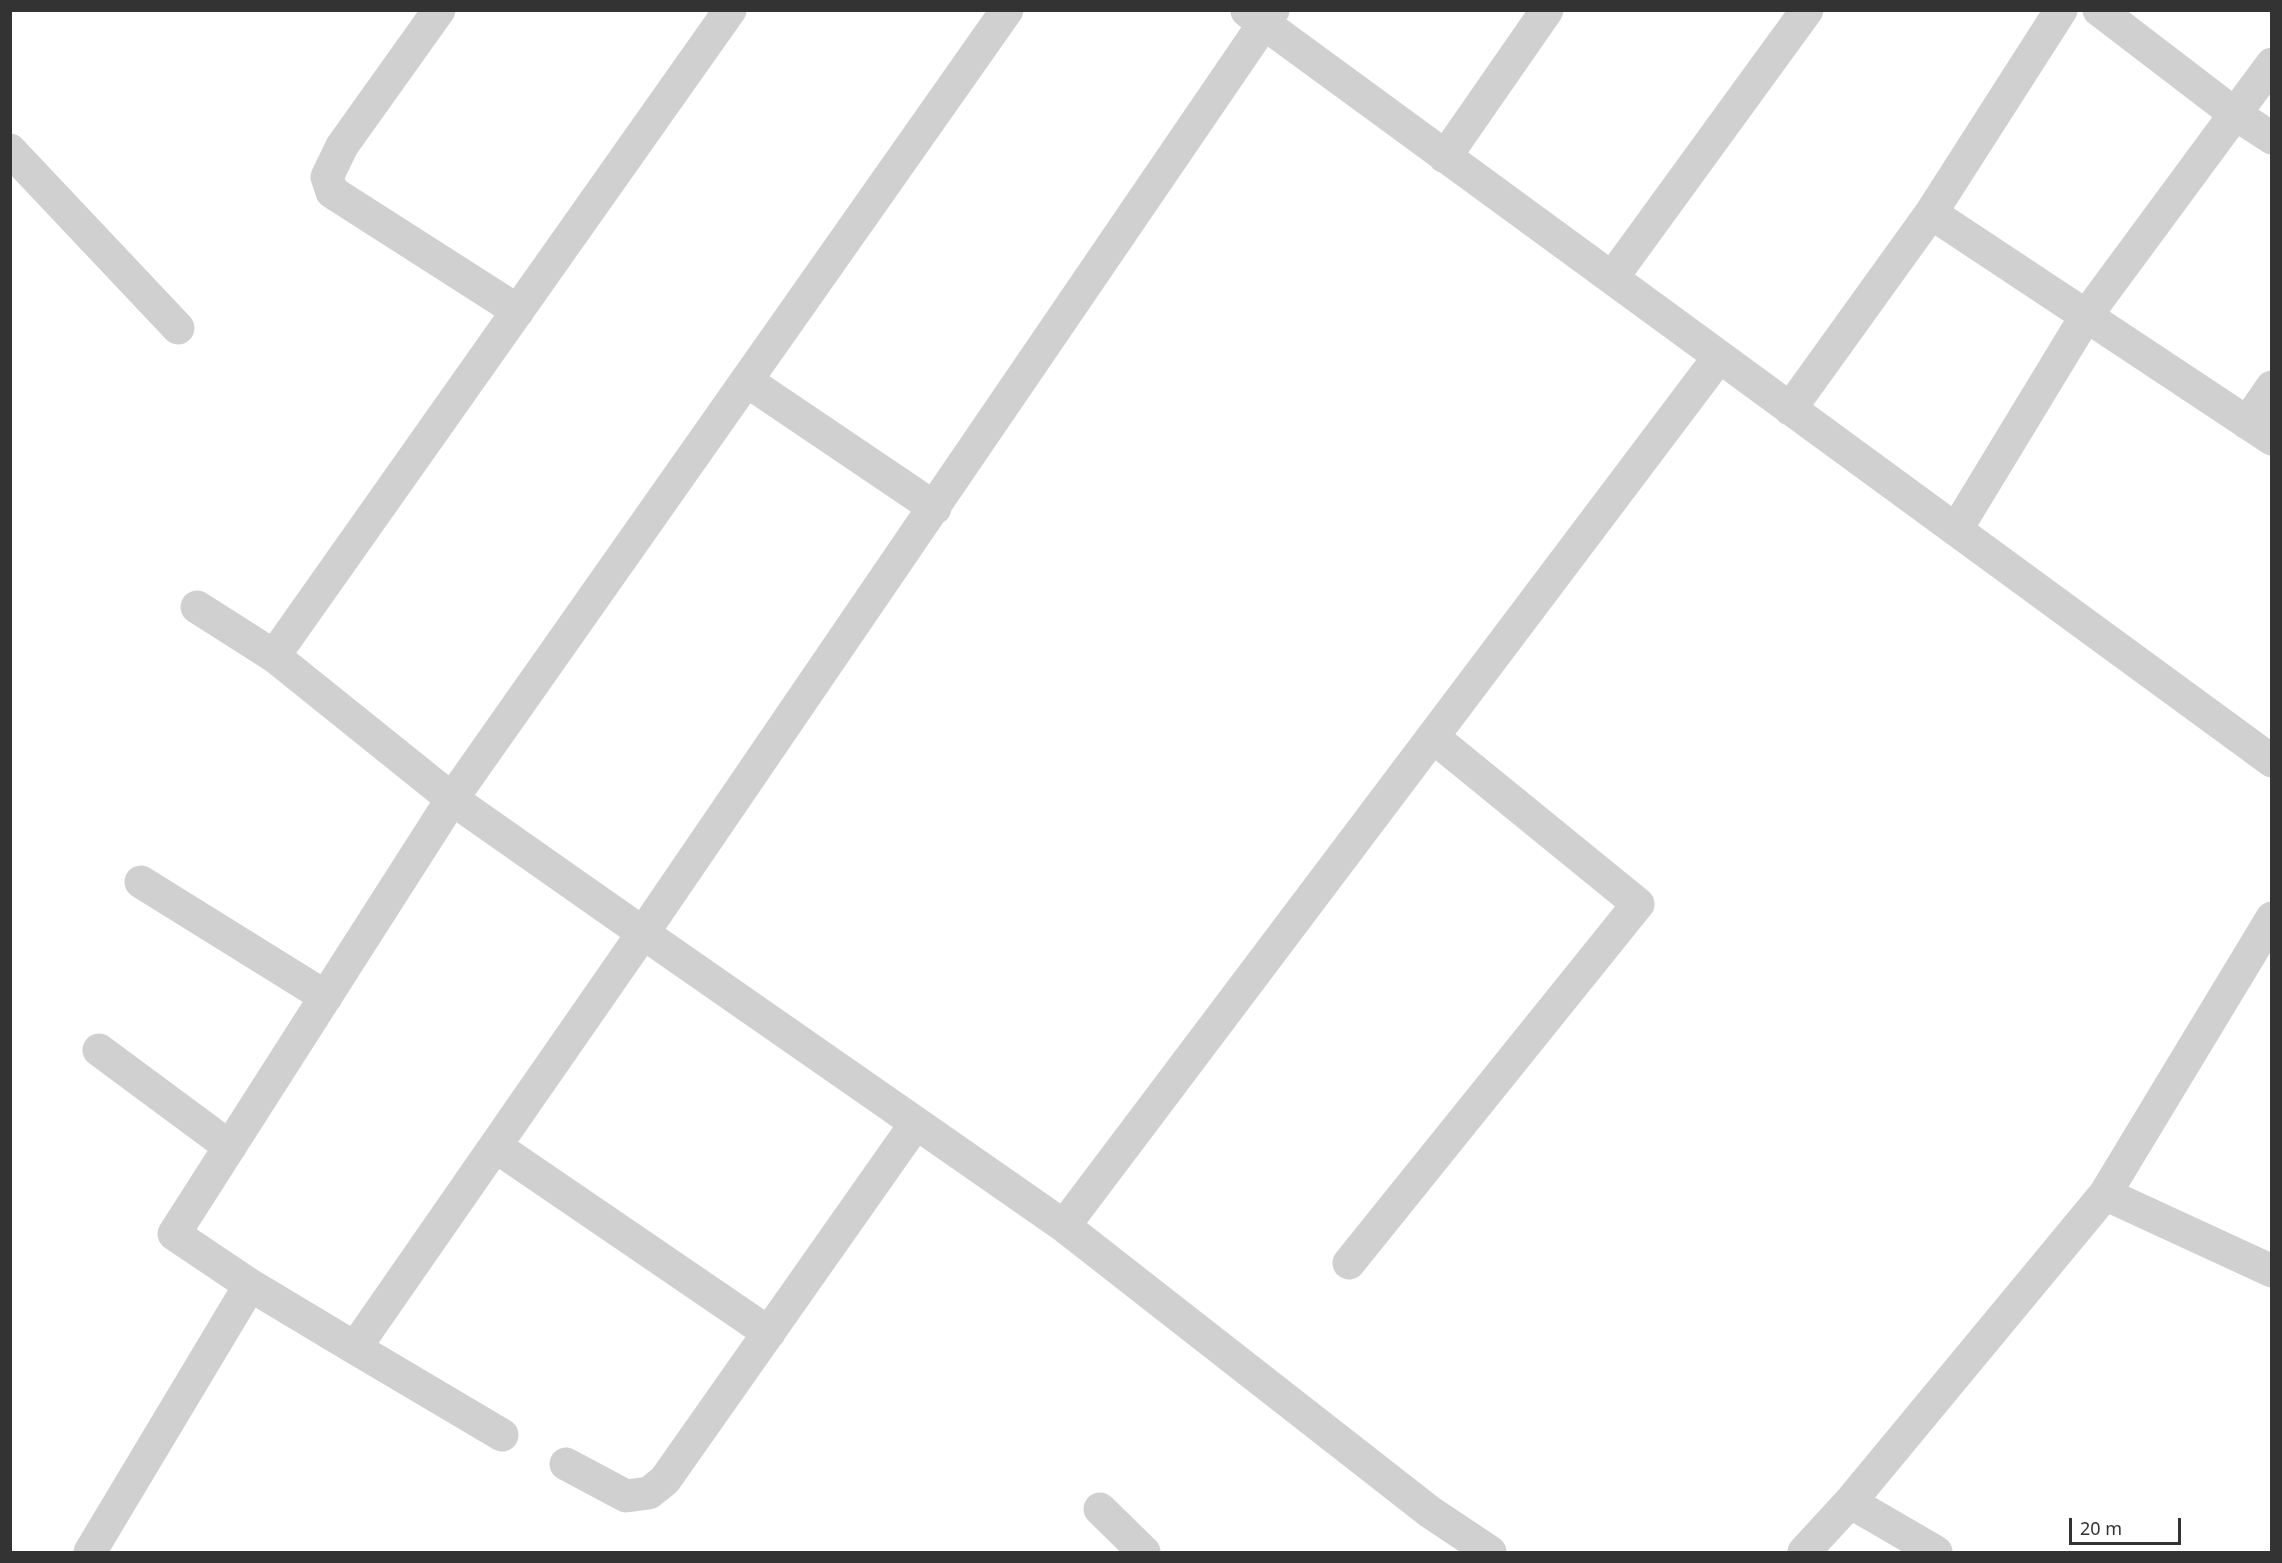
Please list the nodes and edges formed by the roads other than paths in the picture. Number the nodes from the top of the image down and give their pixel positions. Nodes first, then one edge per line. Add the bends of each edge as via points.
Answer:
1 (439, 10) edge
2 (730, 10) edge
3 (1007, 10) edge
4 (1547, 10) edge
5 (1806, 10) edge
6 (2061, 10) edge
7 (2099, 10) edge
8 (1261, 15) edge
9 (2271, 64) edge
10 (2235, 114) junction
11 (2271, 138) edge
12 (10, 150) edge
13 (1445, 157) junction
14 (1930, 213) junction
15 (1612, 278) junction
16 (518, 311) junction
17 (2086, 316) junction
18 (178, 328) dead end
19 (1719, 357) junction
20 (747, 381) junction
21 (2271, 387) edge
22 (1790, 409) junction
23 (2259, 431) edge
24 (935, 508) junction
25 (1956, 530) junction
26 (197, 607) dead end
27 (274, 656) junction
28 (1433, 737) junction
29 (2271, 761) edge
30 (452, 800) junction
31 (141, 882) dead end
32 (2271, 918) edge
33 (643, 933) junction
34 (326, 997) junction
35 (99, 1050) dead end
36 (916, 1123) junction
37 (495, 1146) junction
38 (230, 1147) junction
39 (2105, 1194) junction
40 (1064, 1226) junction
41 (1349, 1263) dead end
42 (2271, 1271) edge
43 (250, 1285) junction
44 (769, 1333) junction
45 (355, 1348) junction
46 (502, 1435) dead end
47 (566, 1464) dead end
48 (1850, 1502) junction
49 (1100, 1509) dead end
50 (90, 1552) edge
51 (1144, 1552) edge
52 (1490, 1552) edge
53 (1804, 1552) edge
54 (1936, 1552) edge

1 - 16 street via 342,146 327,177 332,192
2 - 16 street
3 - 20 street
4 - 13 street
5 - 15 street
6 - 14 street
7 - 10 street
8 - 13 street
8 - 24 street
9 - 10 street
10 - 11 street
10 - 17 street
12 - 18 street
13 - 15 street
14 - 17 street
14 - 22 street
15 - 19 street
16 - 27 street
17 - 23 street
17 - 25 street
19 - 22 street
19 - 28 street
20 - 24 street
20 - 30 street
21 - 23 street
22 - 25 street
24 - 33 street
25 - 29 street
26 - 27 street
27 - 30 street
28 - 40 street
28 - 41 street via 1638,904
30 - 33 street
30 - 34 street
31 - 34 street
32 - 39 street
33 - 36 street
33 - 37 street
34 - 38 street
35 - 38 street
36 - 40 street
36 - 44 street
37 - 44 street
37 - 45 street
38 - 43 street via 174,1234
39 - 42 street
39 - 48 street
40 - 52 street via 1430,1512
43 - 45 street
43 - 50 street
44 - 47 street via 665,1480 649,1493 626,1496
45 - 46 street
48 - 53 street
48 - 54 street
49 - 51 street

